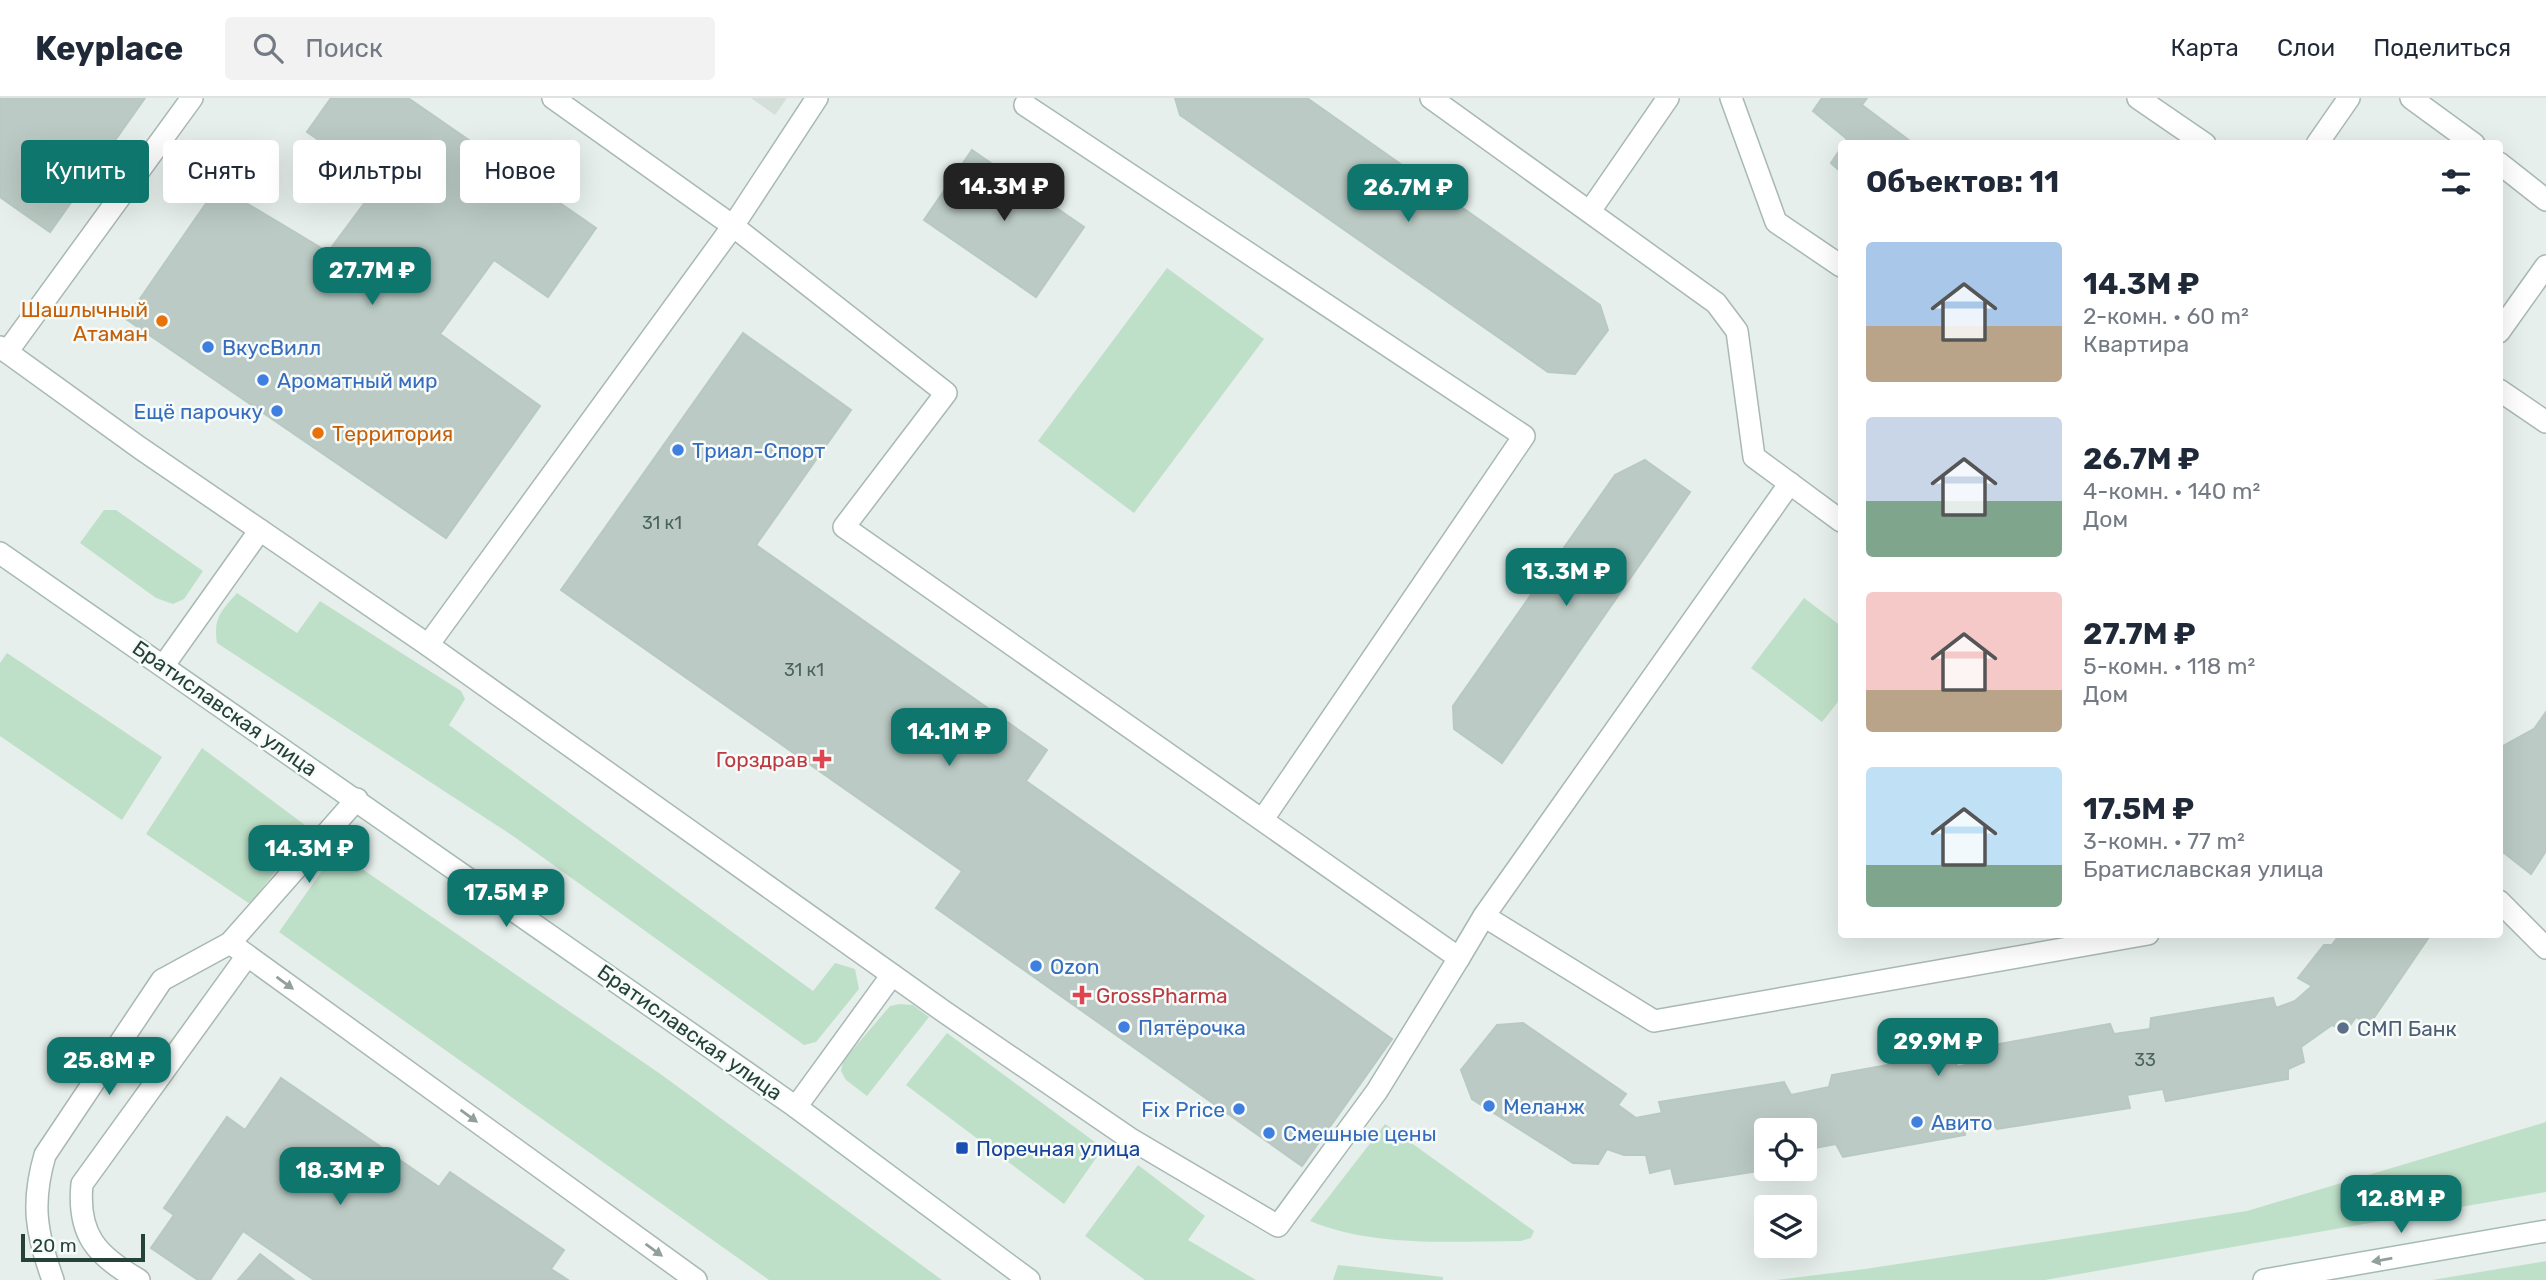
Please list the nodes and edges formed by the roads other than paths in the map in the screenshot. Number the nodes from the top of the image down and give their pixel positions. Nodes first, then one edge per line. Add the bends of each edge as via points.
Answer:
1 (192, 98) edge
2 (552, 98) edge
3 (817, 98) edge
4 (1431, 98) edge
5 (1668, 98) edge
6 (1731, 98) edge
7 (2138, 98) edge
8 (2350, 98) edge
9 (2411, 98) edge
10 (1025, 105) dead end
11 (2199, 140) edge
12 (2321, 140) edge
13 (2469, 140) edge
14 (2503, 166) edge
15 (2546, 200) edge
16 (1590, 211) junction
17 (733, 226) junction
18 (1838, 264) edge
19 (2546, 266) edge
20 (2503, 326) edge
21 (4, 349) edge
22 (2503, 393) edge
23 (2546, 422) edge
24 (1790, 483) junction
25 (1838, 519) edge
26 (260, 530) junction
27 (0, 553) edge
28 (428, 645) junction
29 (164, 665) junction
30 (357, 799) junction
31 (1263, 819) junction
32 (2503, 905) edge
33 (1484, 916) junction
34 (2125, 938) edge
35 (2546, 948) edge
36 (239, 949) junction
37 (1459, 958) junction
38 (892, 975) junction
39 (796, 1107) junction
40 (2546, 1231) edge
41 (53, 1280) edge
42 (139, 1280) edge
43 (696, 1280) edge
44 (1029, 1280) edge
45 (2264, 1280) edge

1 - 21 main road
2 - 17 main road
3 - 17 main road
4 - 16 main road
5 - 16 main road
6 - 18 main road via 1776,222
7 - 11 main road
8 - 12 main road
9 - 13 main road
10 - 31 main road via 1524,436
14 - 15 main road
16 - 24 main road via 1716,303 1737,331 1754,457
17 - 28 main road
17 - 31 main road via 946,393 844,527
19 - 20 main road
21 - 26 main road
22 - 23 main road
24 - 25 main road
24 - 33 main road
26 - 28 main road
26 - 29 main road
27 - 29 main road, Братиславская улица
28 - 38 main road
29 - 30 main road, Братиславская улица
30 - 36 main road
30 - 39 main road, Братиславская улица
31 - 37 main road
32 - 35 main road
33 - 34 main road via 1654,1020
33 - 37 main road
36 - 41 main road via 162,980 45,1155 37,1183 36,1214
36 - 42 main road via 82,1184 79,1208 94,1247
36 -> 43 main road
37 - 38 main road via 1377,1091 1278,1226 1129,1138
38 - 39 main road
39 - 44 main road, Братиславская улица
40 -> 45 main road

